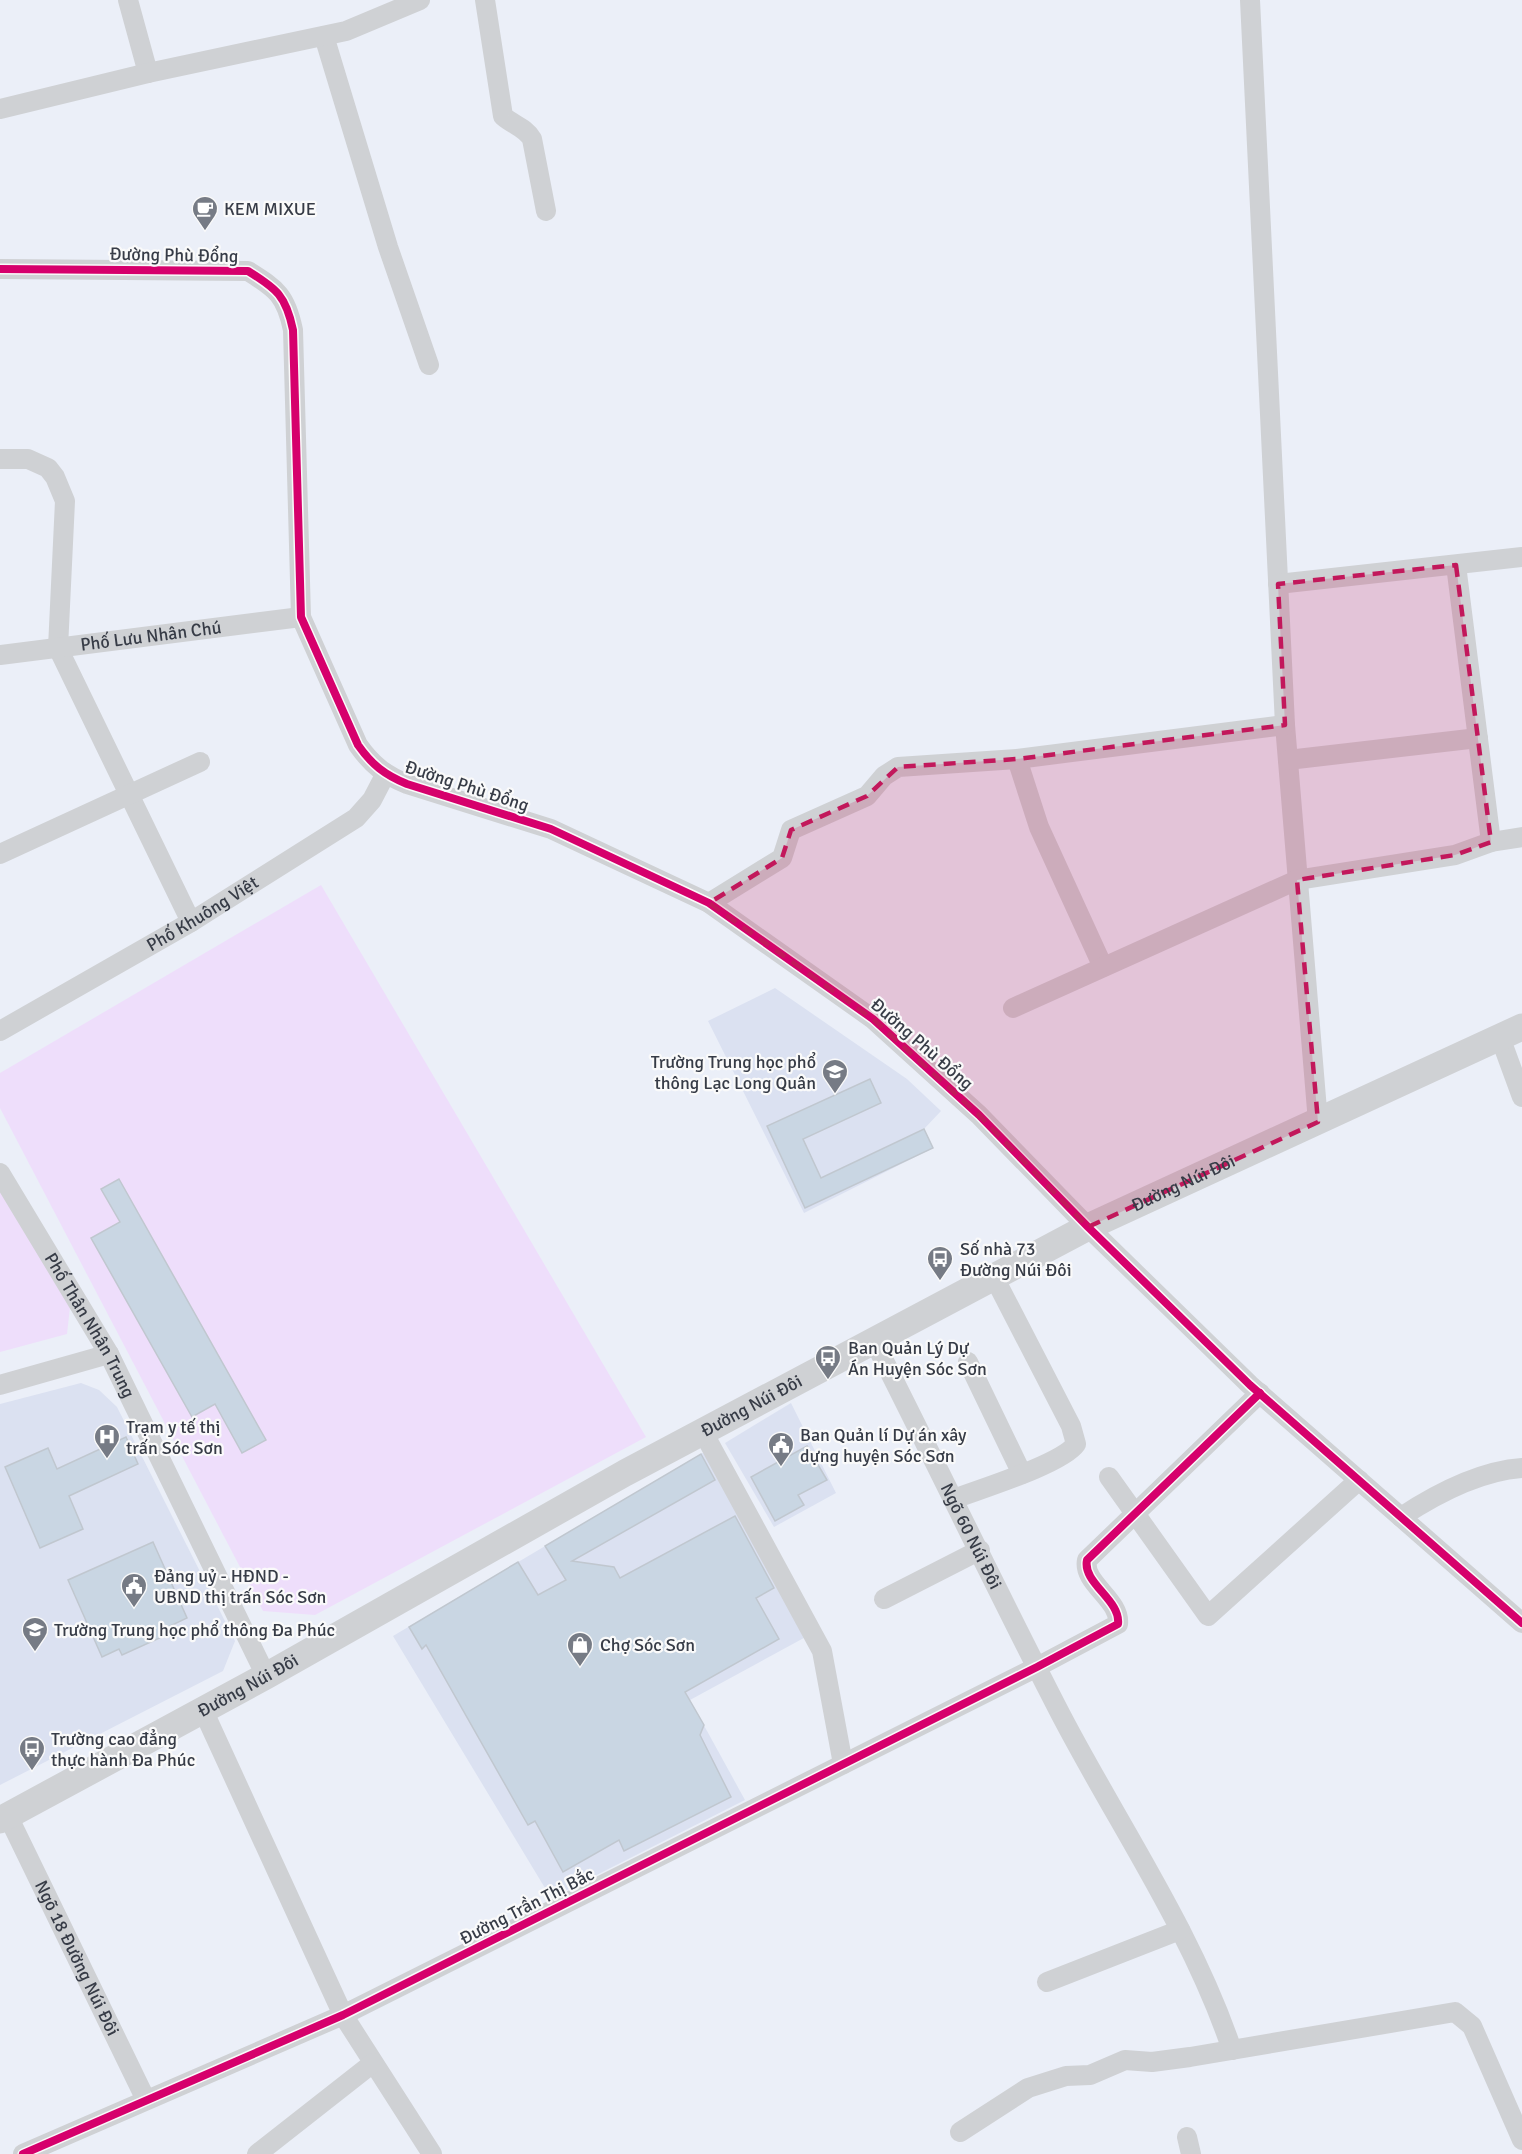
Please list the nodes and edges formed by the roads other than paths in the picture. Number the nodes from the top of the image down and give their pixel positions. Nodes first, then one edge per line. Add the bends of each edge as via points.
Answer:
1 (128, 0) edge
2 (420, 0) edge
3 (485, 0) edge
4 (1250, 0) edge
5 (324, 36) junction
6 (148, 73) junction
7 (0, 109) edge
8 (546, 211) dead end
9 (0, 267) edge
10 (429, 365) dead end
11 (0, 459) edge
12 (1522, 557) edge
13 (1456, 565) junction
14 (1278, 584) junction
15 (301, 617) junction
16 (58, 648) junction
17 (0, 655) edge
18 (1285, 724) junction
19 (1478, 738) junction
20 (1017, 759) junction
21 (1288, 760) junction
22 (200, 762) dead end
23 (385, 775) junction
24 (130, 795) junction
25 (1522, 837) edge
26 (1491, 842) junction
27 (0, 855) edge
28 (1297, 879) junction
29 (709, 903) junction
30 (191, 922) junction
31 (1103, 967) junction
32 (1013, 1008) dead end
33 (0, 1031) edge
34 (1511, 1032) edge
35 (1522, 1097) edge
36 (1318, 1122) junction
37 (0, 1173) edge
38 (1088, 1227) junction
39 (994, 1277) junction
40 (874, 1341) junction
41 (109, 1354) junction
42 (968, 1362) dead end
43 (0, 1385) edge
44 (1260, 1393) junction
45 (703, 1432) junction
46 (1522, 1468) edge
47 (1022, 1474) junction
48 (1109, 1477) dead end
49 (1359, 1480) junction
50 (954, 1499) junction
51 (1134, 1512) junction
52 (1401, 1517) junction
53 (980, 1551) junction
54 (884, 1599) dead end
55 (1522, 1623) edge
56 (1037, 1667) junction
57 (266, 1676) junction
58 (202, 1710) junction
59 (843, 1764) junction
60 (4, 1818) edge
61 (1180, 1930) junction
62 (1047, 1983) dead end
63 (343, 2015) junction
64 (1232, 2050) junction
65 (373, 2063) junction
66 (146, 2100) junction
67 (960, 2132) dead end
68 (1522, 2140) edge
69 (22, 2154) edge
70 (257, 2154) edge
71 (432, 2154) edge

1 - 6 street
2 - 5 street via 346,31
3 - 8 street via 503,116 527,130 532,139
4 - 14 street
5 - 6 street
5 - 10 street via 388,247
6 - 7 street
9 - 15 street, Đường Phù Đổng via 248,271 276,288 288,308 293,330
11 - 16 street via 28,459 48,468 65,501
12 - 13 street
13 - 14 street
13 - 19 street
14 - 18 street
15 - 16 street, Phố Lưu Nhân Chú
15 - 23 street, Đường Phù Đổng via 358,745
16 - 17 street, Phố Lưu Nhân Chú
16 - 24 street
18 - 20 street
18 - 21 street
19 - 21 street
19 - 26 street
20 - 29 street via 898,767 867,796 792,830 782,858
20 - 31 street via 1039,827
21 - 28 street
22 - 24 street
23 - 29 street, Đường Phù Đổng via 551,830
23 - 30 street, Phố Khuông Việt via 372,800 356,818
24 - 27 street
24 - 30 street
25 - 26 street
26 - 28 street via 1455,855
28 - 31 street
28 - 36 street
29 - 38 street, Đường Phù Đổng via 873,1019 979,1115
30 - 33 street, Phố Khuông Việt
31 - 32 street
34 - 35 street
34 - 36 main road, Đường Núi Đôi
36 - 38 main road, Đường Núi Đôi
37 - 41 street, Phố Thân Nhân Trung
38 - 39 main road, Đường Núi Đôi
38 - 44 street, Đường Phù Đổng
39 - 40 main road, Đường Núi Đôi
39 - 47 street via 1071,1426 1076,1444 1065,1454
40 - 45 main road, Đường Núi Đôi
40 - 50 street, Ngõ 60 Núi Đôi
41 - 43 street
41 - 57 street, Phố Thân Nhân Trung
42 - 47 street
44 - 49 street, Đường Phù Đổng
44 - 51 street
45 - 57 main road, Đường Núi Đôi
45 - 59 street via 822,1651
46 - 52 street via 1463,1483
47 - 50 street
48 - 51 street
49 - 51 street via 1208,1616
49 - 52 street, Đường Phù Đổng
50 - 53 street, Ngõ 60 Núi Đôi
51 - 56 street, Đường Trần Thị Bắc via 1087,1560 1086,1566 1116,1613 1118,1623
52 - 55 street, Đường Phù Đổng
53 - 54 street
53 - 56 street, Ngõ 60 Núi Đôi
56 - 59 street, Đường Trần Thị Bắc
56 - 61 street, Ngõ 60 Núi Đôi
57 - 58 main road, Đường Núi Đôi
58 - 60 main road, Đường Núi Đôi
58 - 63 street
59 - 63 street, Đường Trần Thị Bắc
60 - 66 street, Ngõ 18 Đường Núi Đôi
61 - 62 street
61 - 64 street, Ngõ 60 Núi Đôi via 1218,2008
63 - 65 street
63 - 66 street, Đường Trần Thị Bắc
64 - 67 street via 1152,2062 1125,2060 1090,2075 1066,2076 1028,2088
64 - 68 street via 1455,2013 1472,2026
65 - 70 street
65 - 71 street
66 - 69 street, Đường Trần Thị Bắc

